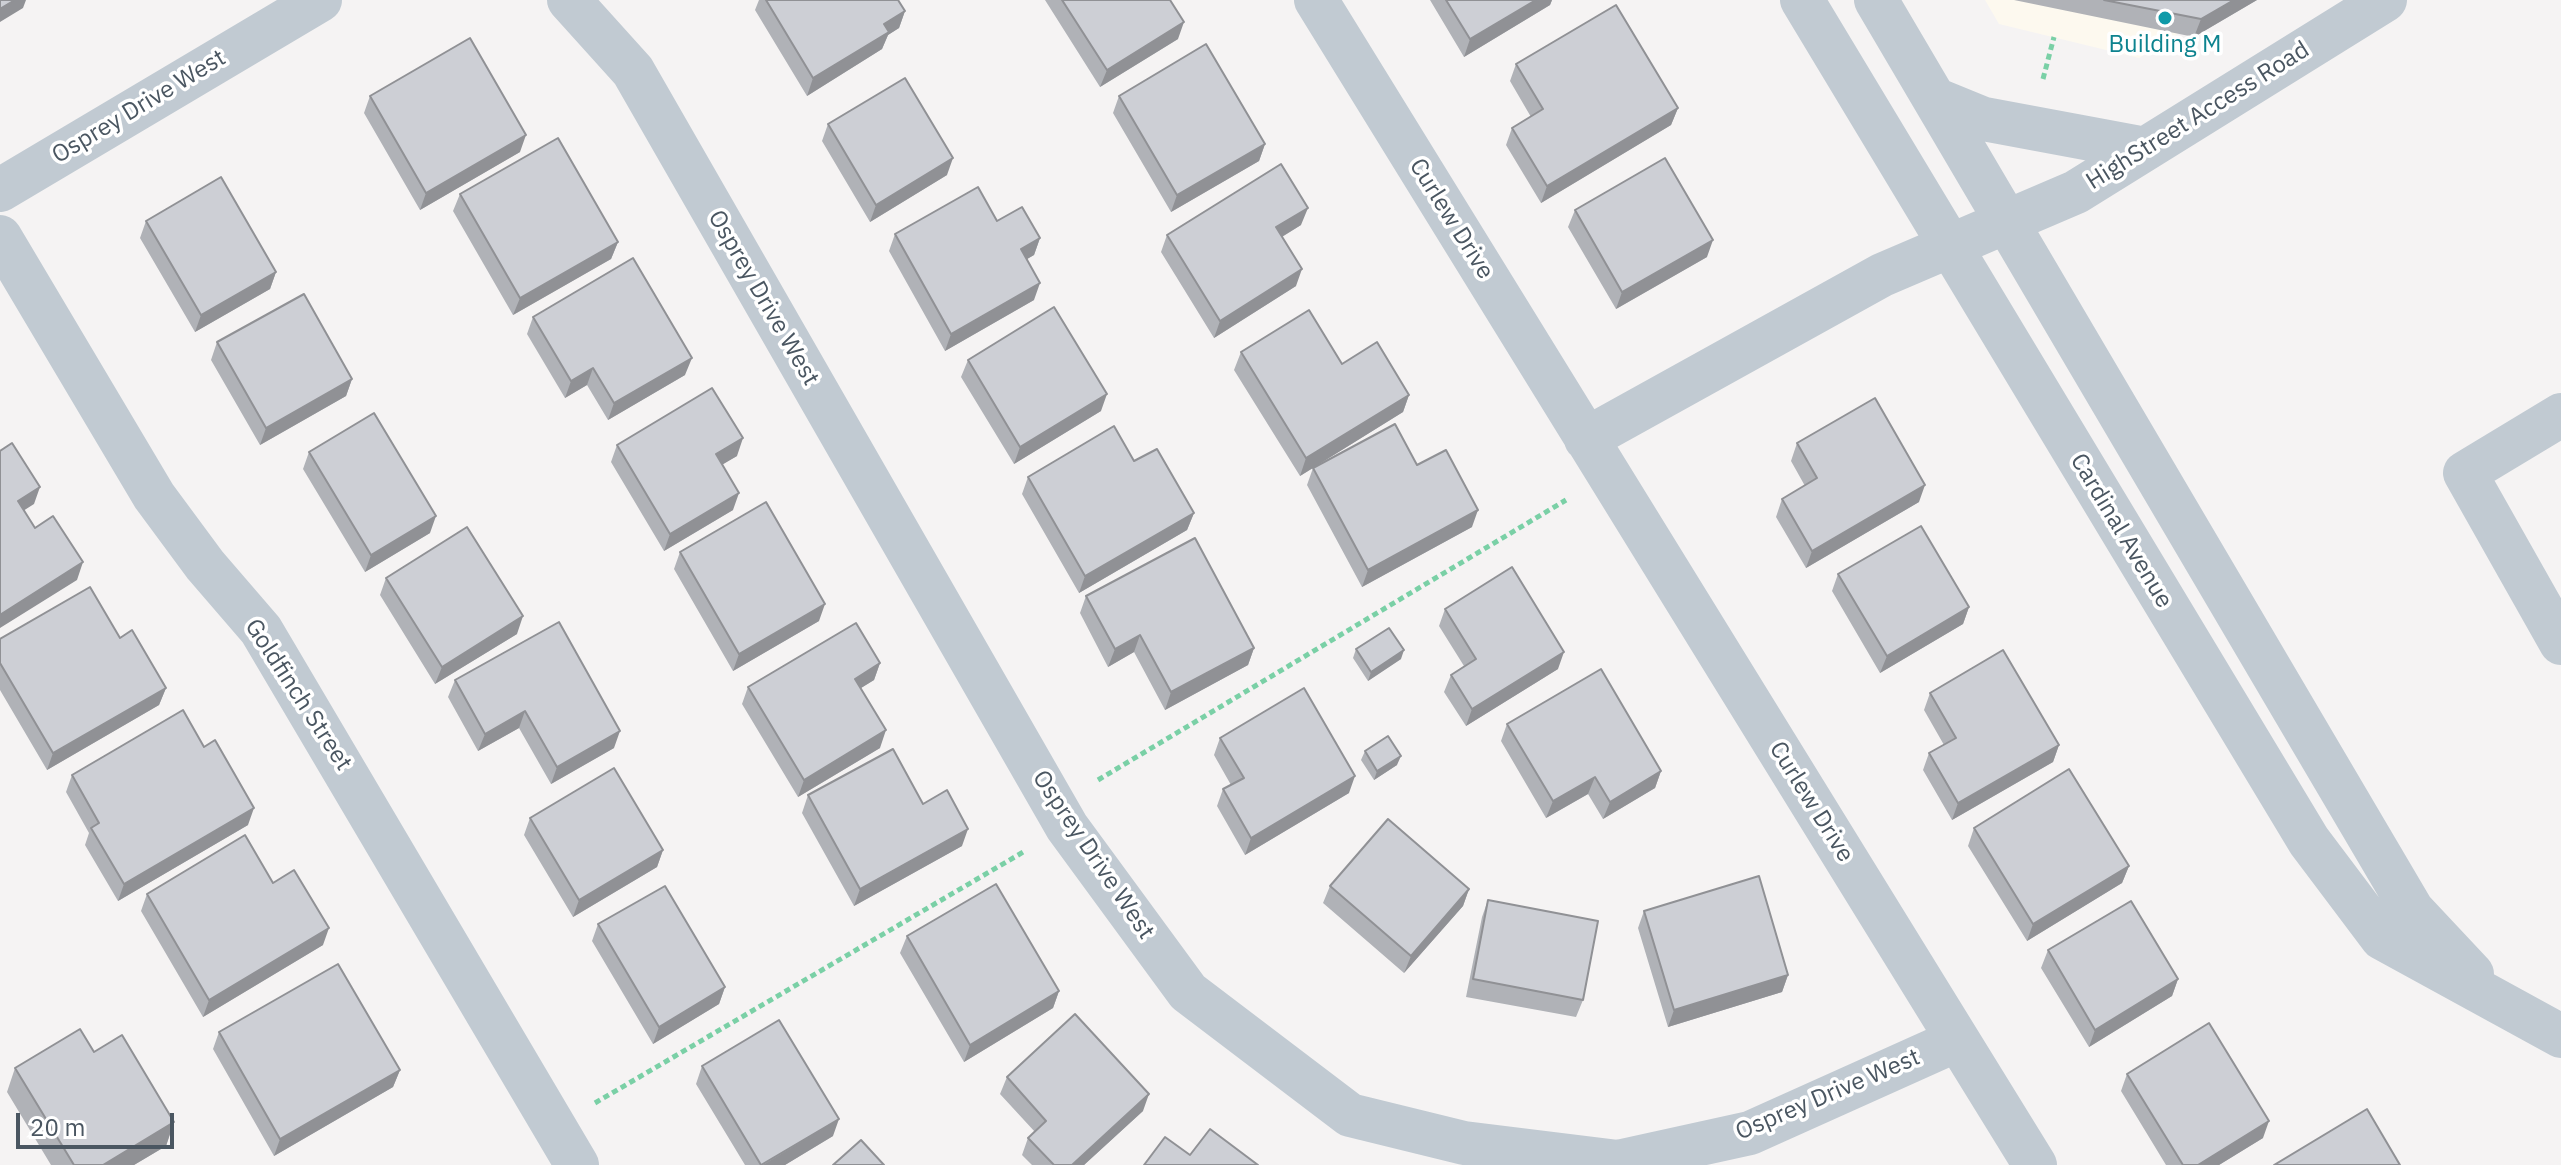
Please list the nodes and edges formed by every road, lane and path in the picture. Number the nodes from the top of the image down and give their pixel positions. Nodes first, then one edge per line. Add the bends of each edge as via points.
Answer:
1 (320, 0) edge
2 (569, 0) edge
3 (1316, 0) edge
4 (1802, 0) edge
5 (1876, 0) edge
6 (2385, 0) edge
7 (1935, 99) junction
8 (2145, 149) junction
9 (0, 190) edge
10 (2006, 224) junction
11 (0, 237) edge
12 (1948, 245) junction
13 (2561, 415) edge
14 (1598, 457) junction
15 (2561, 643) edge
16 (1061, 816) junction
17 (2500, 1005) junction
18 (2561, 1036) edge
19 (1957, 1040) junction
20 (555, 1127) junction
21 (577, 1165) edge
22 (2035, 1165) edge

1 - 9 street, Osprey Drive West
2 - 16 street, Osprey Drive West via 633,71
3 - 14 street, Curlew Drive
4 - 12 street, Cardinal Avenue
5 - 7 street, Cardinal Avenue
6 - 8 street, HighStreet Access Road
7 - 8 street via 1984,119
7 - 10 street, Cardinal Avenue
8 - 10 street, HighStreet Access Road via 2076,192
10 - 12 street
10 - 17 street, Cardinal Avenue via 2412,910
11 - 20 street, Goldfinch Street via 154,496 269,643
12 - 14 street via 1882,275
12 - 17 street, Cardinal Avenue via 2309,841 2382,938
13 - 15 street via 2465,473
14 - 16 path
14 - 19 street, Curlew Drive
16 - 19 street, Osprey Drive West via 1188,992 1350,1115 1464,1143 1618,1162 1750,1133
16 - 20 path
17 - 18 street, Cardinal Avenue
19 - 22 street, Curlew Drive
20 - 21 street, Goldfinch Street

